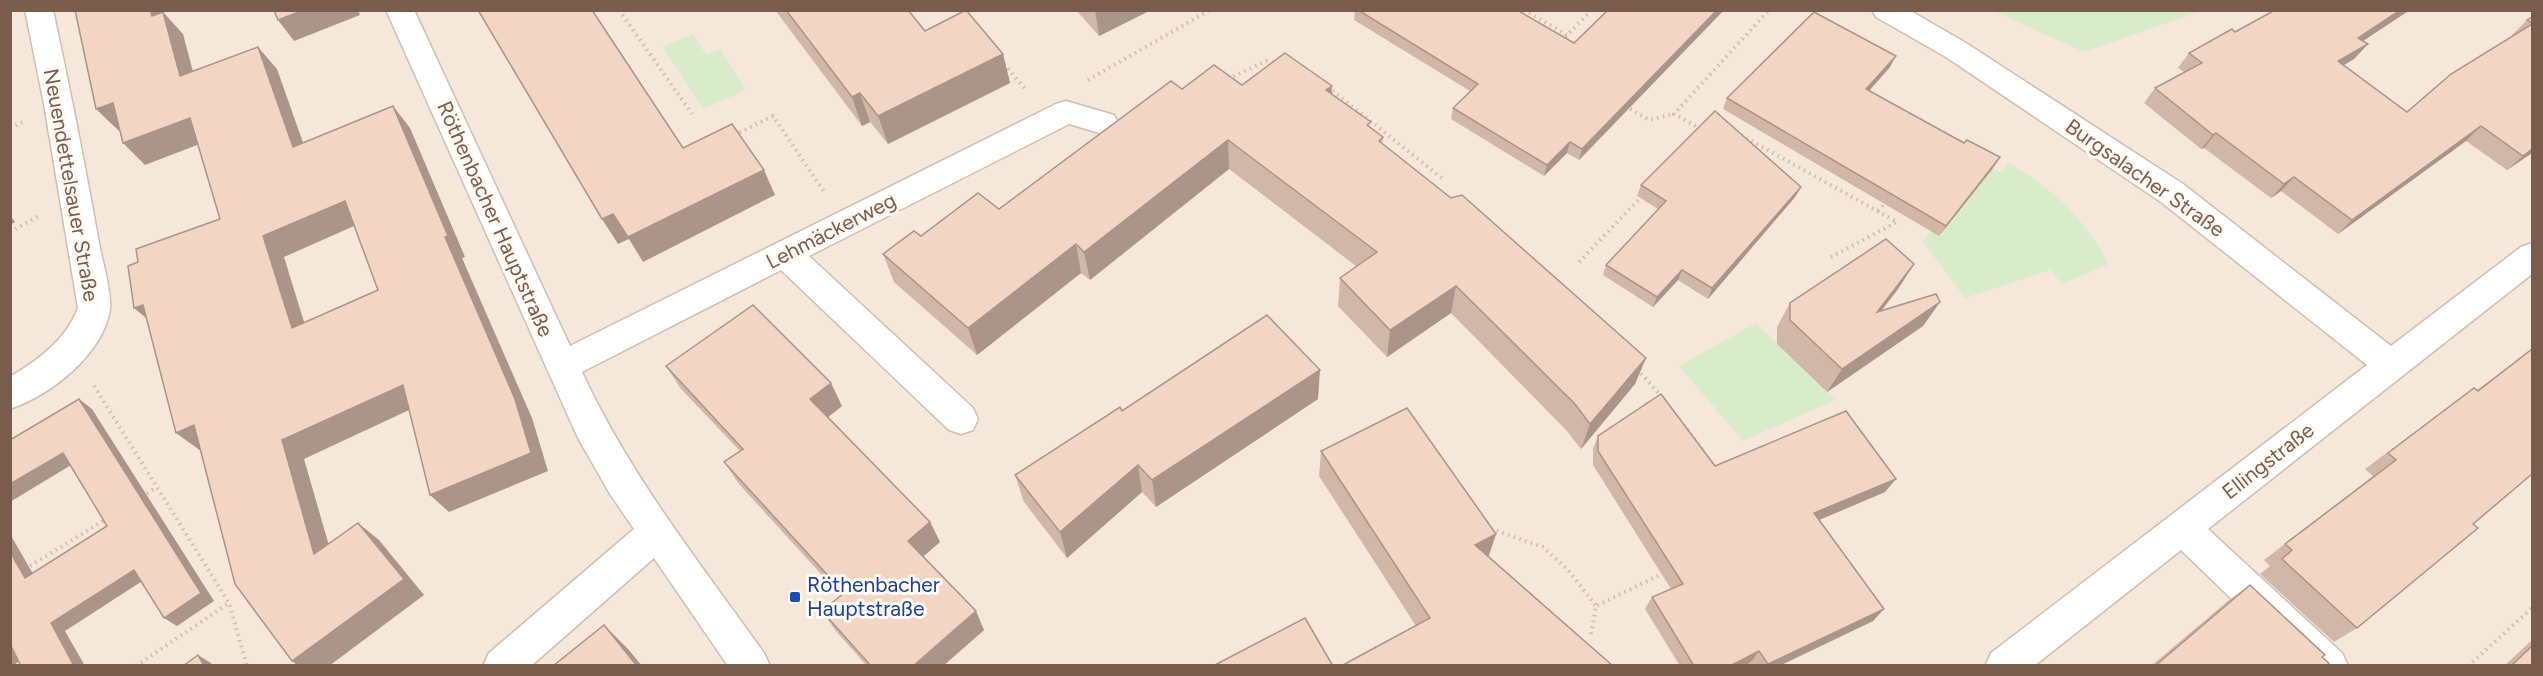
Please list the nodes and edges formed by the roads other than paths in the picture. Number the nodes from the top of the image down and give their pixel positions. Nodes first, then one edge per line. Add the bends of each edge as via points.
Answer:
1 (39, 10) edge
2 (400, 10) edge
3 (1886, 10) edge
4 (1103, 123) dead end
5 (784, 254) junction
6 (2532, 256) edge
7 (2391, 365) junction
8 (562, 366) junction
9 (10, 395) edge
10 (961, 419) dead end
11 (2183, 529) junction
12 (656, 532) junction
13 (502, 666) edge
14 (751, 666) edge
15 (2004, 666) edge
16 (2329, 666) edge

1 - 9 street, Neuendettelsauer Straße via 94,308 91,321 71,349
2 - 8 street, Röthenbacher Hauptstraße
3 - 7 street, Burgsalacher Straße via 1956,50 2172,193
4 - 5 street, Lehmäckerweg via 1059,116
5 - 8 street, Lehmäckerweg
5 - 10 street
6 - 7 street, Ellingstraße
7 - 11 street, Ellingstraße
8 - 12 street, Röthenbacher Hauptstraße via 590,427
11 - 15 street, Ellingstraße
11 - 16 street
12 - 13 street
12 - 14 street, Röthenbacher Hauptstraße

